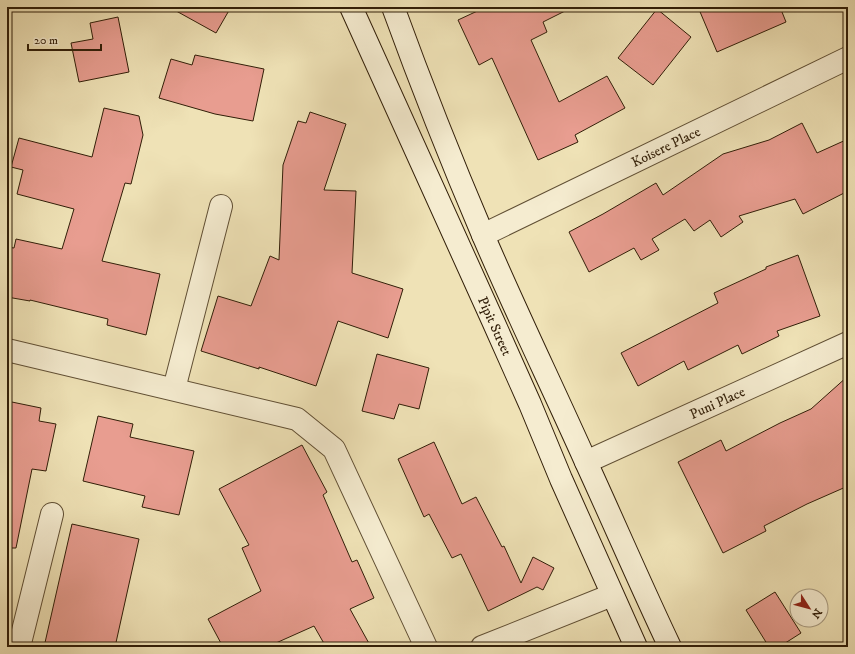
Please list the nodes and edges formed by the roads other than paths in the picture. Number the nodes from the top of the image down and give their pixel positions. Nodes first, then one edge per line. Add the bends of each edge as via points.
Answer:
1 (352, 7) edge
2 (392, 7) edge
3 (848, 58) edge
4 (220, 206) dead end
5 (483, 235) junction
6 (848, 343) edge
7 (7, 350) edge
8 (174, 389) junction
9 (586, 462) junction
10 (52, 514) dead end
11 (612, 595) junction
12 (19, 647) edge
13 (426, 647) edge
14 (482, 647) edge
15 (636, 647) edge
16 (670, 647) edge

1 - 11 street, Pipit Street via 509,356
2 - 5 street, Pipit Street
3 - 5 street, Koisere Place
4 - 8 street
5 - 9 street, Pipit Street
6 - 9 street, Puni Place
7 - 8 street
8 - 13 street via 297,419 334,449
9 - 16 street, Pipit Street
10 - 12 street
11 - 14 street
11 - 15 street, Pipit Street

